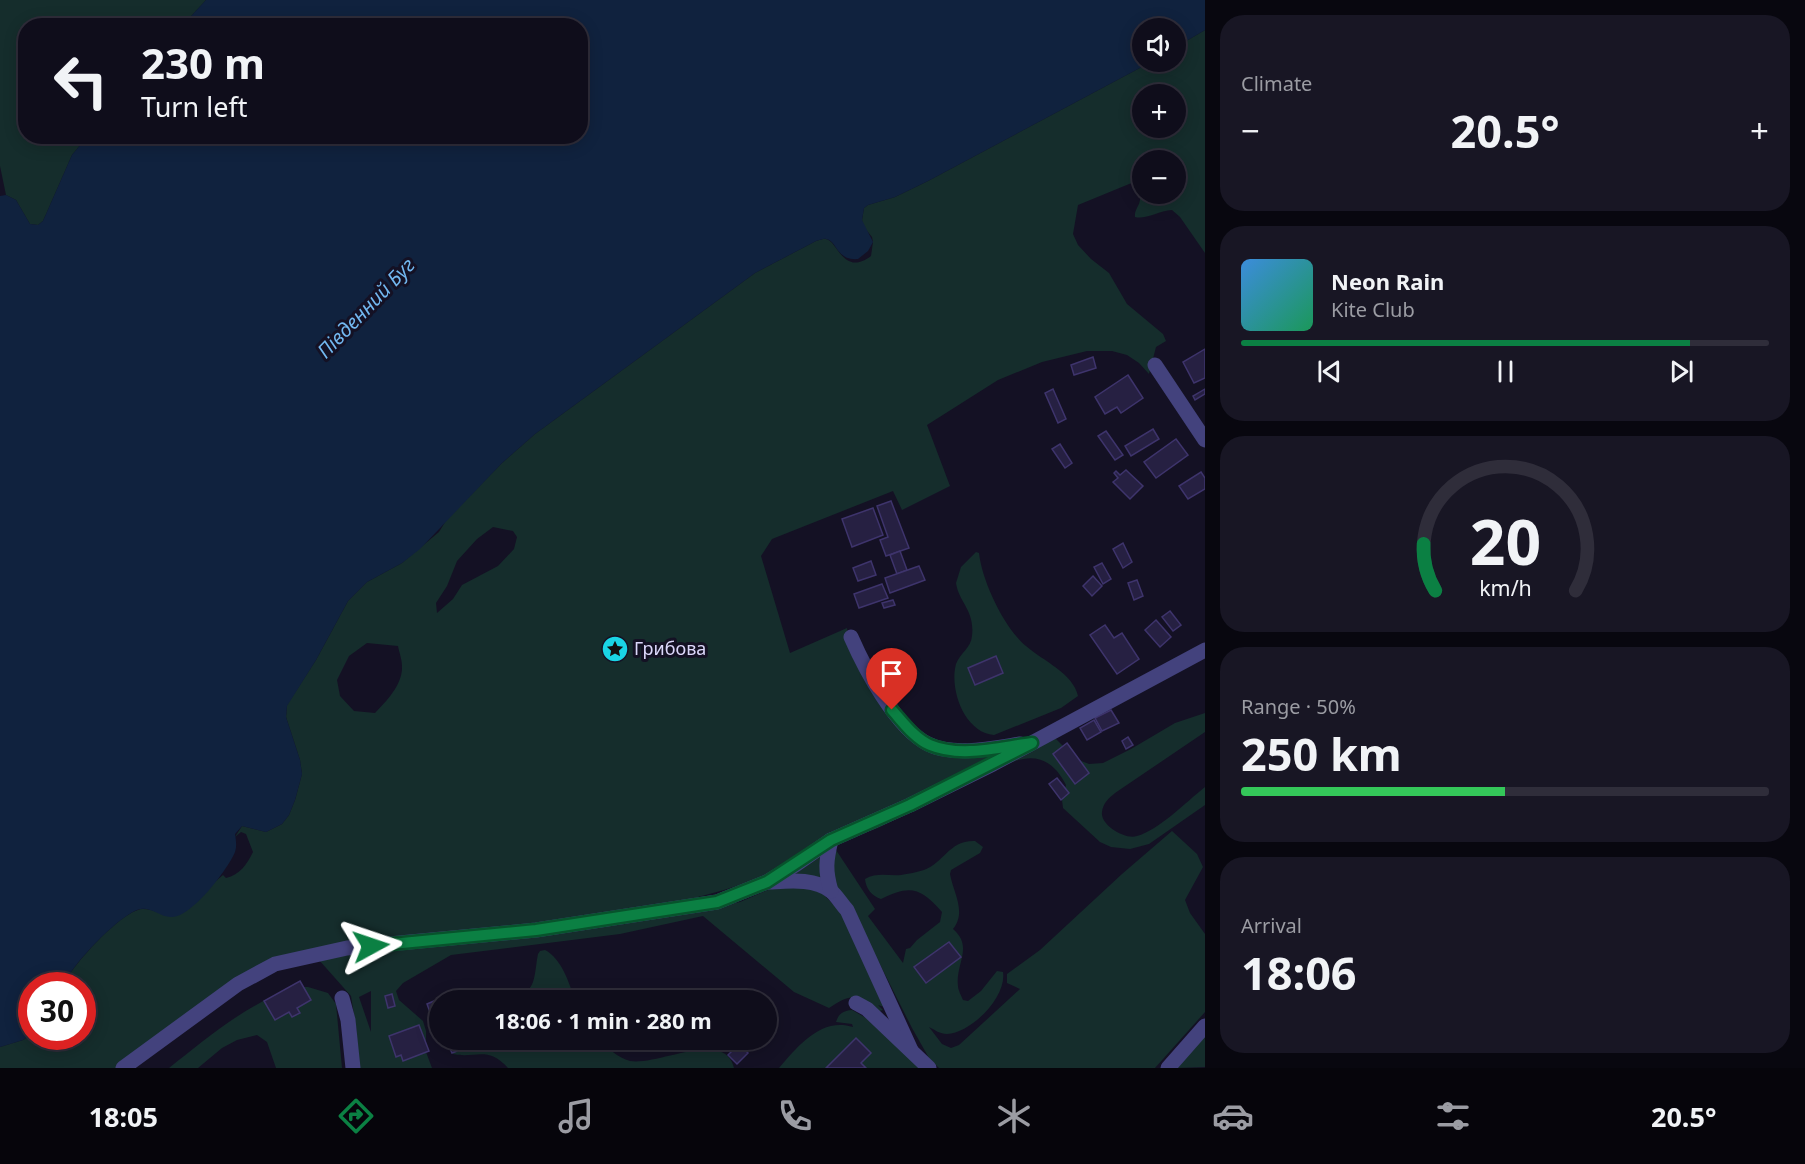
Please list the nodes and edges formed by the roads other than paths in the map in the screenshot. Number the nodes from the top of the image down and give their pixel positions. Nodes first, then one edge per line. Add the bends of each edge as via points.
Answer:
1 (1155, 365) dead end
2 (1205, 440) edge
3 (850, 637) dead end
4 (1205, 650) edge
5 (1032, 743) junction
6 (831, 840) junction
7 (767, 882) junction
8 (831, 891) junction
9 (342, 998) dead end
10 (856, 1004) dead end
11 (1205, 1026) edge
12 (911, 1050) junction
13 (123, 1068) edge
14 (352, 1068) edge
15 (928, 1068) edge
16 (1168, 1068) edge

1 - 2 street
3 - 5 street via 892,710 928,744 971,750
4 - 5 street
5 - 6 street
6 - 7 street
6 - 8 street via 826,861
7 - 8 street via 794,880
7 - 13 street via 717,902 536,930 347,948 275,964 238,984
8 - 12 street via 847,910
9 - 14 street
10 - 12 street via 867,1009
11 - 16 street
12 - 15 street

